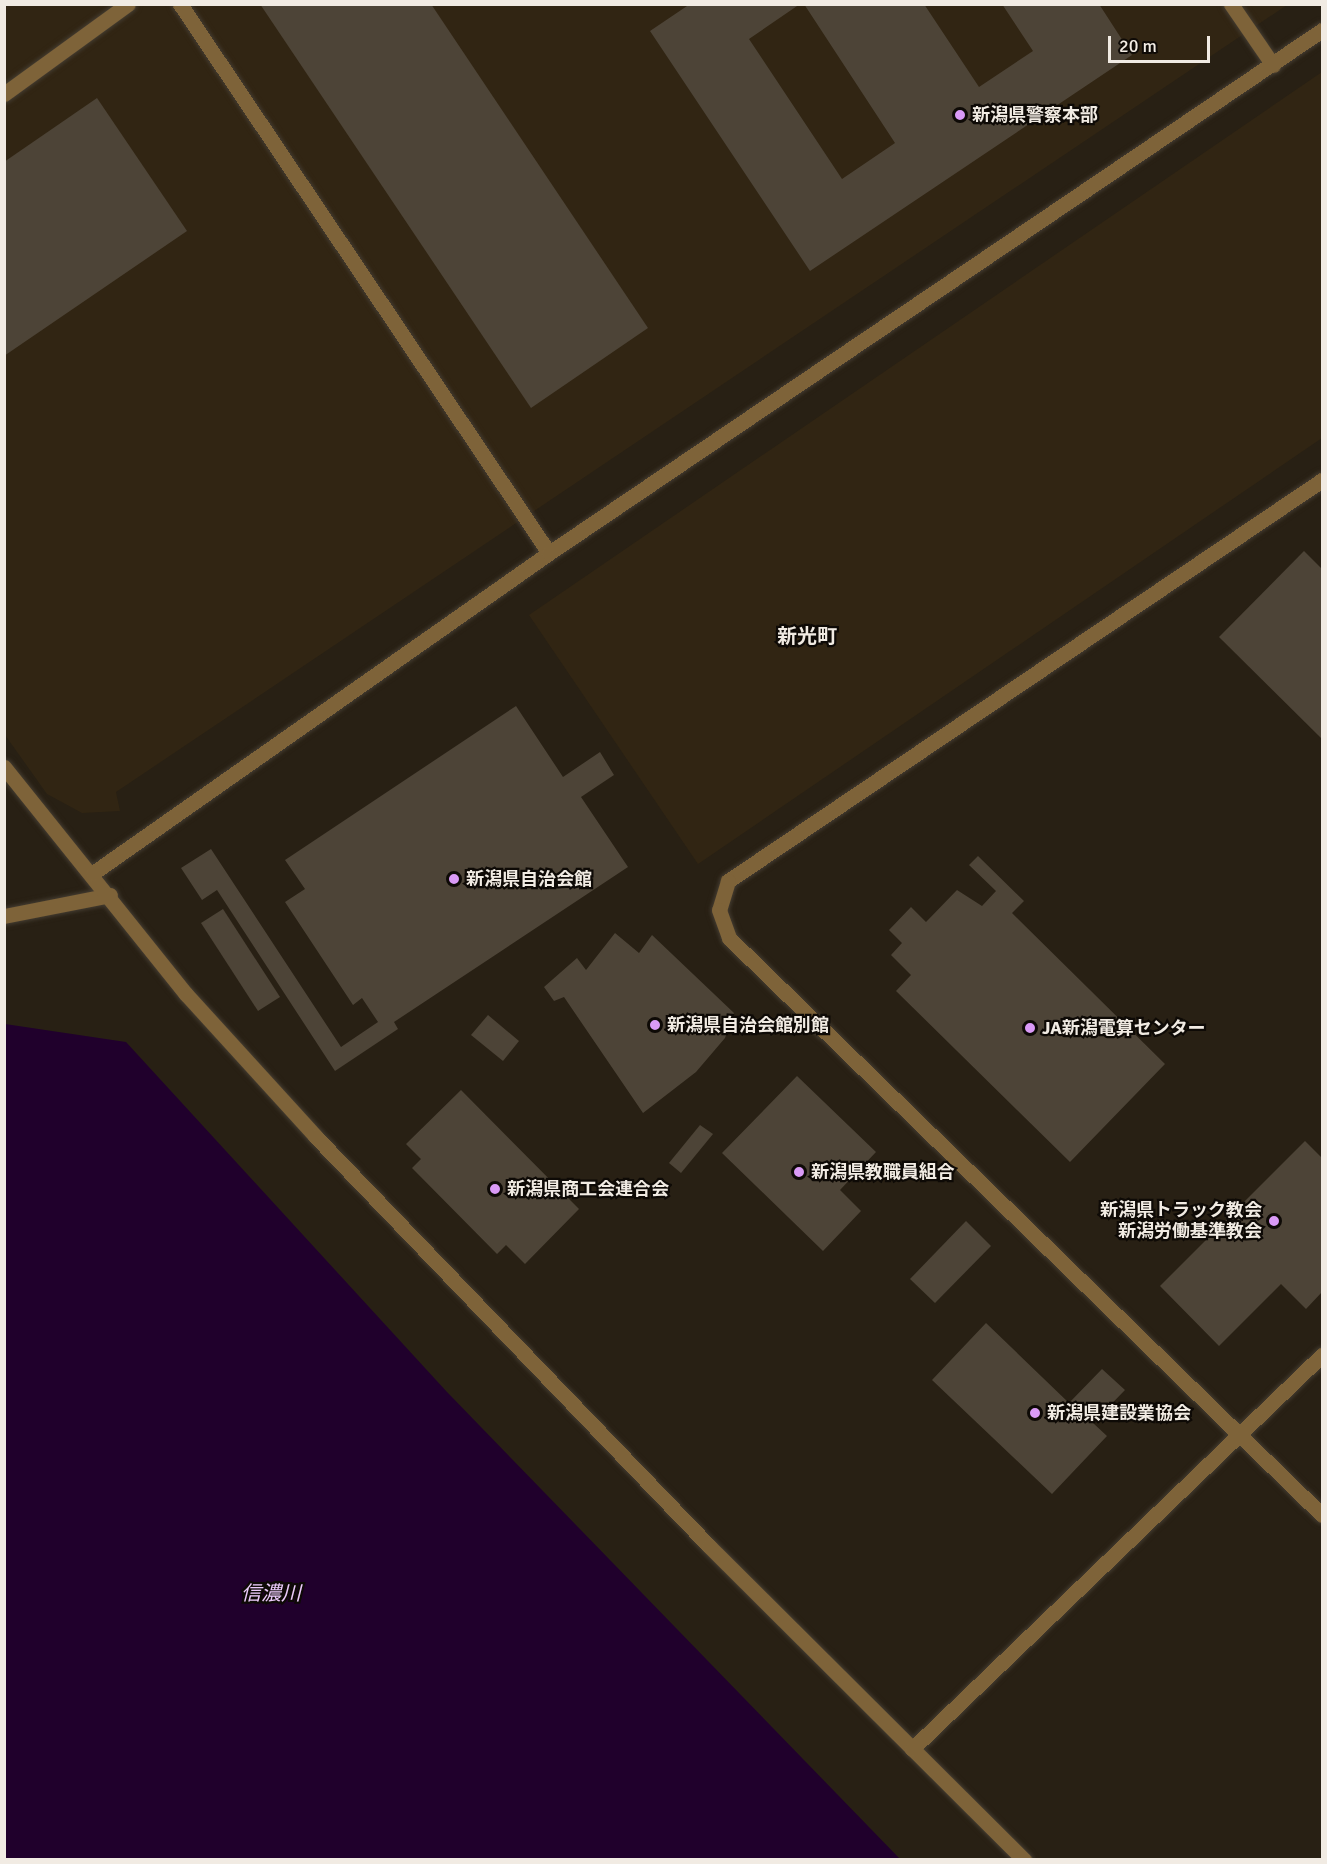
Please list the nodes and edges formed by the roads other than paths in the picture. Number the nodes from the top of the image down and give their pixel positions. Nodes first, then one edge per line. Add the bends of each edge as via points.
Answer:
1 (128, 4) edge
2 (180, 4) edge
3 (1231, 4) edge
4 (1323, 30) edge
5 (1273, 65) junction
6 (4, 94) edge
7 (1323, 480) edge
8 (549, 553) junction
9 (4, 766) edge
10 (93, 873) junction
11 (110, 895) junction
12 (4, 916) edge
13 (1323, 1355) edge
14 (1239, 1433) junction
15 (1323, 1515) edge
16 (912, 1749) junction
17 (1024, 1860) edge

1 - 6 street
2 - 8 street
3 - 5 street
4 - 5 street
5 - 8 street
7 - 14 street via 728,881 719,910 729,938
8 - 10 street
9 - 10 street
10 - 11 street
11 - 12 street
11 - 16 street via 186,994 435,1264
13 - 14 street
14 - 15 street
14 - 16 street
16 - 17 street

